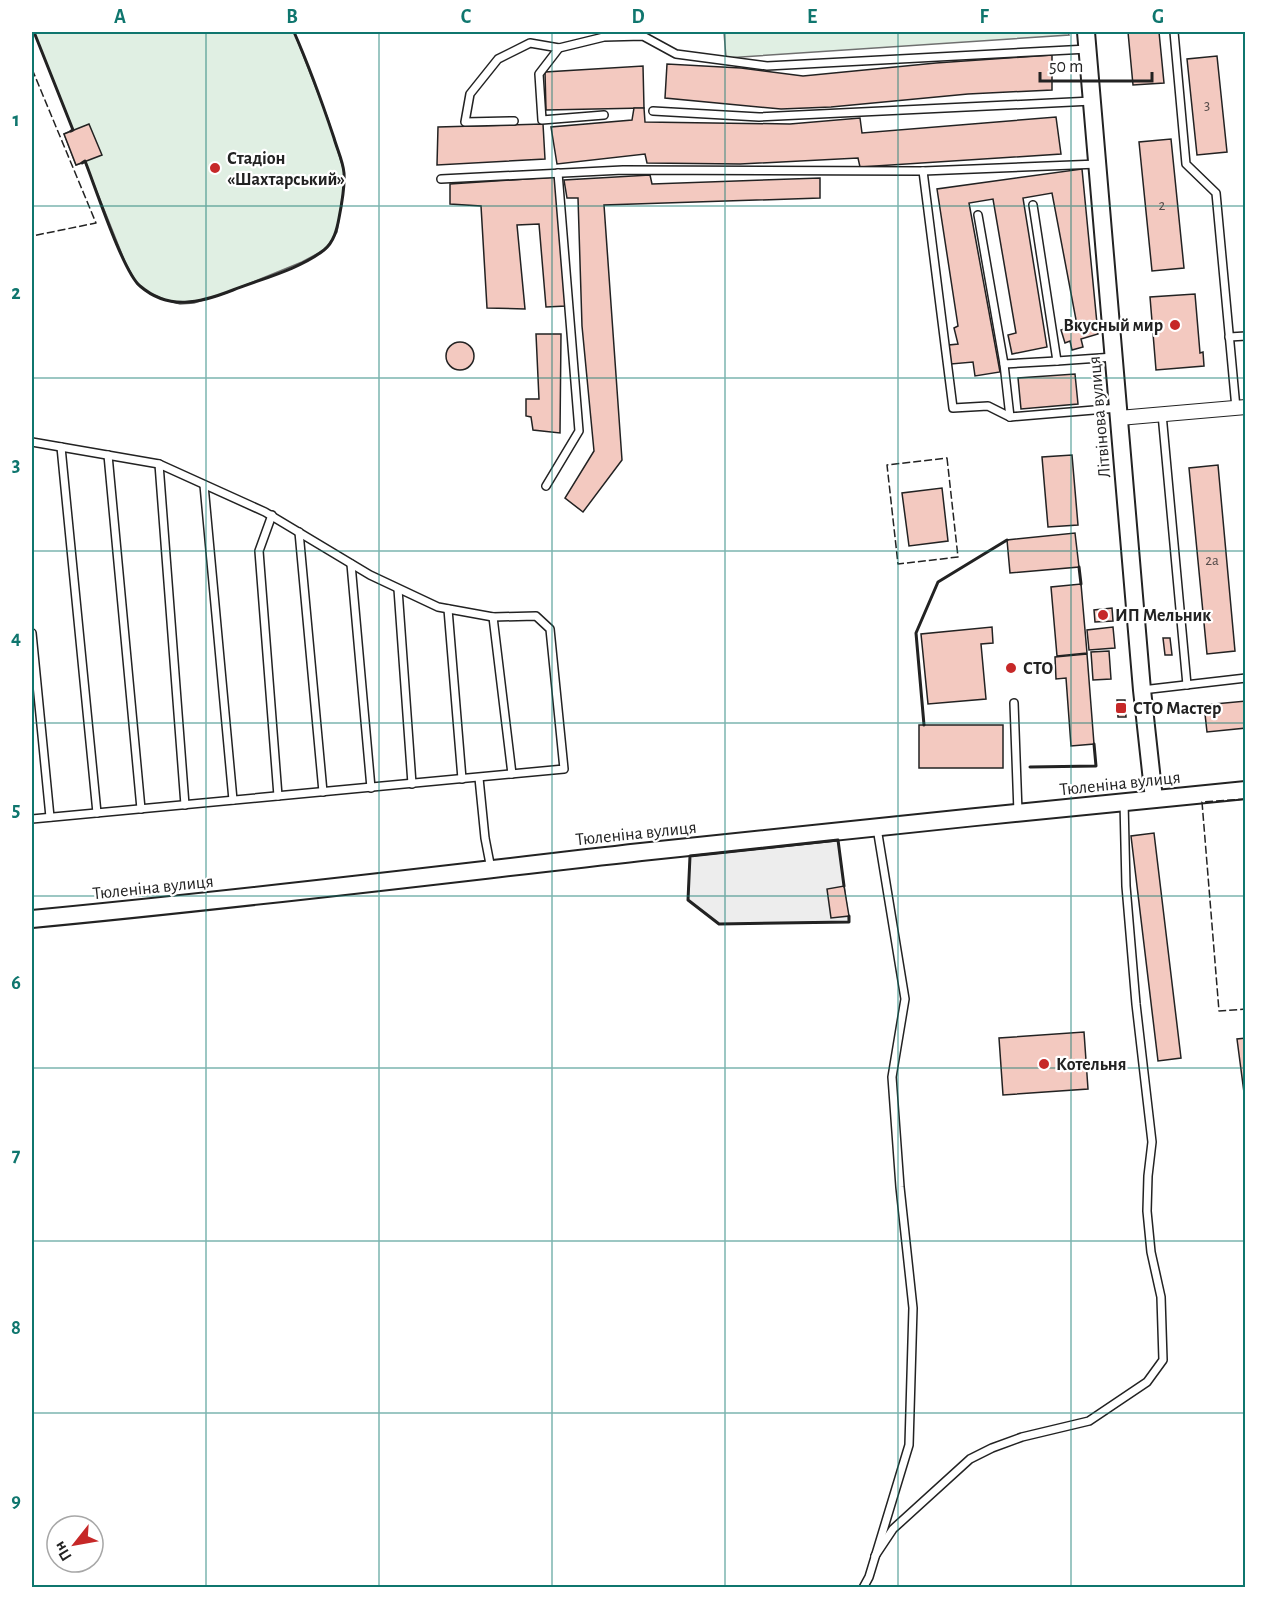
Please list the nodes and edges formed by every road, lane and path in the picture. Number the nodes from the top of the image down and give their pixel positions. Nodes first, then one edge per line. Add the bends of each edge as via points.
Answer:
1 (1086, 32) edge
2 (1174, 32) edge
3 (559, 48) junction
4 (1088, 50) junction
5 (1092, 101) junction
6 (653, 111) dead end
7 (604, 115) dead end
8 (514, 121) dead end
9 (1098, 164) junction
10 (923, 171) junction
11 (558, 173) junction
12 (441, 179) dead end
13 (1033, 205) dead end
14 (978, 215) dead end
15 (1245, 336) edge
16 (1229, 337) junction
17 (1114, 357) junction
18 (1057, 361) junction
19 (1004, 364) junction
20 (1241, 408) edge
21 (1119, 413) junction
22 (1162, 414) junction
23 (1010, 417) junction
24 (32, 442) edge
25 (61, 447) junction
26 (108, 455) junction
27 (159, 464) junction
28 (204, 485) junction
29 (546, 486) dead end
30 (272, 515) junction
31 (299, 532) junction
32 (351, 564) junction
33 (398, 589) junction
34 (448, 609) junction
35 (493, 616) junction
36 (32, 633) edge
37 (1245, 678) edge
38 (1187, 685) junction
39 (1142, 690) junction
40 (1014, 703) dead end
41 (512, 774) junction
42 (479, 778) junction
43 (462, 779) junction
44 (412, 784) junction
45 (371, 788) junction
46 (1245, 790) edge
47 (323, 792) junction
48 (278, 796) junction
49 (1154, 799) junction
50 (233, 800) junction
51 (1124, 802) junction
52 (185, 805) junction
53 (141, 809) junction
54 (97, 813) junction
55 (1018, 814) junction
56 (50, 817) junction
57 (32, 819) edge
58 (877, 826) junction
59 (491, 869) junction
60 (32, 918) edge
61 (875, 1556) junction
62 (863, 1587) edge

1 - 4 street, Літвінова вулиця
2 - 16 lane via 1186,164 1216,193
3 - 4 lane via 604,37 643,36 676,54 766,66
3 - 7 lane via 539,74 542,120
3 - 8 lane via 530,43 498,59 470,94 465,122
4 - 5 street, Літвінова вулиця
5 - 6 lane via 759,117
5 - 9 street, Літвінова вулиця
9 - 10 lane
9 - 17 street, Літвінова вулиця
10 - 11 lane
10 - 23 lane via 953,408 988,406
11 - 12 lane
11 - 29 lane via 579,431
13 - 18 lane
14 - 19 lane
15 - 16 lane
16 - 20 lane
17 - 18 lane
17 - 21 street, Літвінова вулиця
18 - 19 lane
19 - 23 lane
20 - 22 street
21 - 22 street
21 - 23 lane
21 - 39 street, Літвінова вулиця
22 - 38 lane
24 - 25 lane
25 - 26 lane
25 - 54 lane
26 - 27 lane
26 - 53 lane
27 - 28 lane
27 - 52 lane
28 - 30 lane
28 - 50 lane
30 - 31 lane
30 - 48 lane via 259,551
31 - 32 lane
31 - 47 lane
32 - 33 lane
32 - 45 lane
33 - 34 lane
33 - 44 lane
34 - 35 lane
34 - 43 lane
35 - 41 lane
35 - 41 lane via 536,616 550,629 564,769
36 - 56 lane
37 - 38 lane
38 - 39 lane
39 - 49 street, Літвінова вулиця
40 - 55 lane
41 - 42 lane
42 - 43 lane
42 - 59 lane
43 - 44 lane
44 - 45 lane
45 - 47 lane
46 - 49 street, Тюленіна вулиця
47 - 48 lane
48 - 50 lane
49 - 51 street, Тюленіна вулиця
50 - 52 lane
51 - 55 street, Тюленіна вулиця
51 - 61 lane via 1126,886 1152,1142 1147,1211 1161,1297 1163,1360 1147,1382 1089,1421 1022,1437 970,1459 894,1529
52 - 53 lane
53 - 54 lane
54 - 56 lane
55 - 58 street, Тюленіна вулиця
56 - 57 lane
58 - 59 street, Тюленіна вулиця
58 - 61 lane via 905,999 892,1077 913,1308 909,1445
59 - 60 street, Тюленіна вулиця
61 - 62 lane

